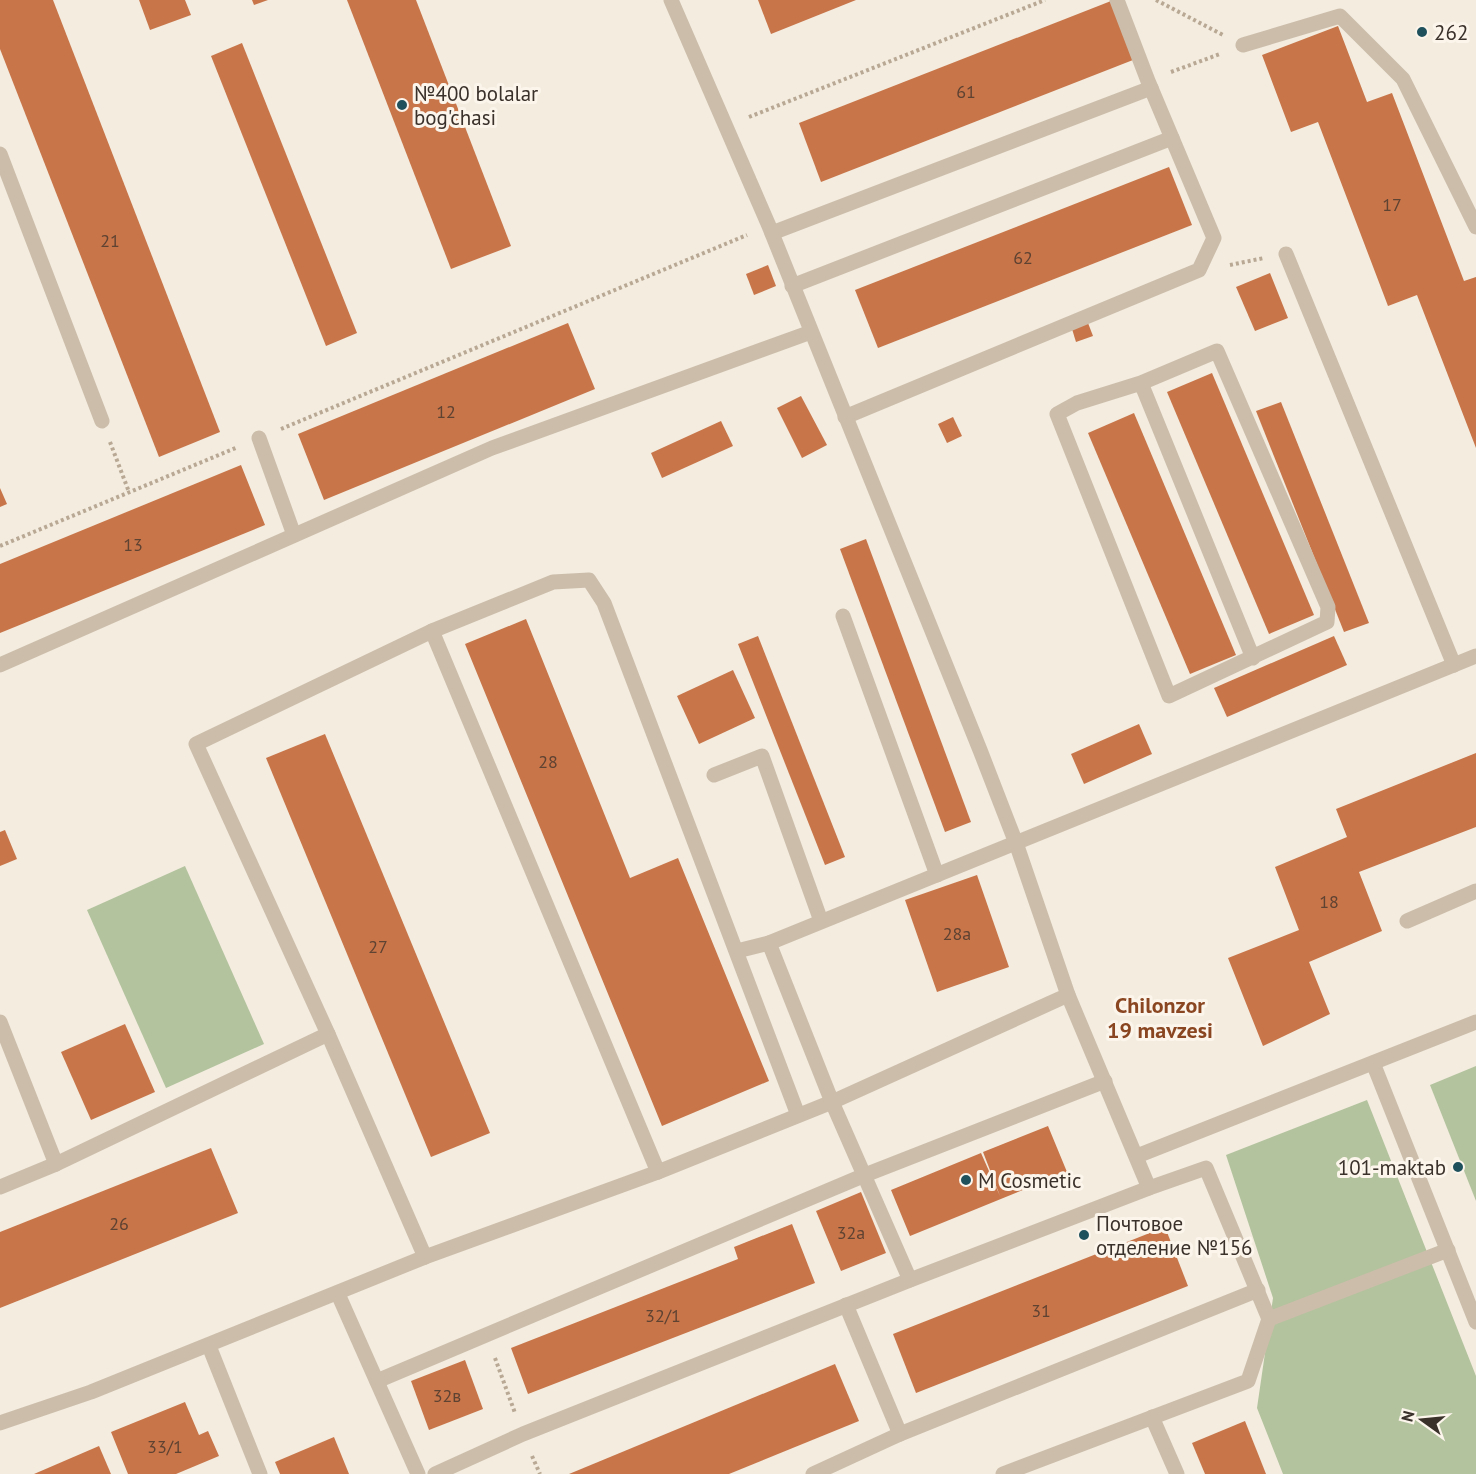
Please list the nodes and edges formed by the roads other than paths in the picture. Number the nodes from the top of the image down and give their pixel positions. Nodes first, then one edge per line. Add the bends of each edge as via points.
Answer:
1 (671, 0) edge
2 (1117, 0) edge
3 (1243, 45) road end
4 (1150, 85) junction
5 (1172, 138) junction
6 (0, 154) edge
7 (1476, 227) edge
8 (771, 229) junction
9 (1286, 254) road end
10 (792, 286) junction
11 (811, 332) junction
12 (1141, 383) junction
13 (845, 417) junction
14 (102, 421) road end
15 (259, 438) road end
16 (294, 535) junction
17 (843, 616) dead end
18 (432, 631) junction
19 (1476, 656) edge
20 (1253, 658) junction
21 (0, 665) edge
22 (1454, 665) junction
23 (714, 775) dead end
24 (1016, 843) junction
25 (937, 874) junction
26 (1476, 891) edge
27 (821, 921) junction
28 (1407, 921) dead end
29 (769, 943) junction
30 (736, 951) junction
31 (1068, 994) junction
32 (0, 1022) edge
33 (1476, 1022) edge
34 (328, 1034) junction
35 (1373, 1063) junction
36 (1105, 1081) junction
37 (832, 1102) junction
38 (798, 1115) junction
39 (1137, 1156) junction
40 (56, 1164) junction
41 (658, 1172) junction
42 (865, 1175) junction
43 (0, 1187) edge
44 (1149, 1188) junction
45 (1448, 1250) junction
46 (425, 1257) junction
47 (910, 1280) junction
48 (1258, 1290) junction
49 (338, 1294) junction
50 (846, 1305) junction
51 (1269, 1319) junction
52 (1476, 1322) edge
53 (209, 1346) junction
54 (377, 1381) junction
55 (1152, 1417) junction
56 (0, 1423) edge
57 (900, 1434) junction
58 (260, 1474) edge
59 (418, 1474) edge
60 (435, 1474) edge
61 (813, 1474) edge
62 (1003, 1474) edge
63 (1177, 1474) edge

1 - 8 street
2 - 4 street
3 - 7 street via 1340,16 1403,79
4 - 5 street
4 - 8 street
5 - 10 street
5 - 13 street via 1214,238 1199,270
6 - 14 street
8 - 10 street
9 - 22 street
10 - 11 street
11 - 13 street
11 - 16 street via 492,448
12 - 20 street
12 - 20 street via 1217,351 1328,607 1327,622
12 - 20 street via 1077,403 1057,414 1168,696
13 - 24 street
15 - 16 street
16 - 21 street
17 - 25 street
18 - 30 street via 553,582 590,580 604,603
18 - 34 street via 196,744
18 - 41 street
19 - 22 street
22 - 24 street
23 - 27 street via 762,756
24 - 25 street
24 - 31 street
25 - 27 street
26 - 28 street
27 - 29 street
29 - 30 street
29 - 37 street
30 - 38 street
31 - 36 street
31 - 37 street
32 - 40 street
33 - 35 street
34 - 40 street
34 - 46 street
35 - 39 street
35 - 45 street
36 - 39 street
36 - 42 street
37 - 38 street
37 - 42 street
38 - 41 street
39 - 44 street
40 - 43 street
41 - 46 street
42 - 47 street
42 - 54 street
44 - 47 street
44 - 48 street via 1206,1168
45 - 51 street
45 - 52 street
46 - 49 street
47 - 50 street
48 - 51 street
48 - 57 street
49 - 53 street
49 - 54 street
50 - 57 street
50 - 60 street via 523,1434
51 - 55 street via 1248,1381
53 - 56 street
53 - 58 street
54 - 59 street
55 - 62 street
55 - 63 street
57 - 61 street

